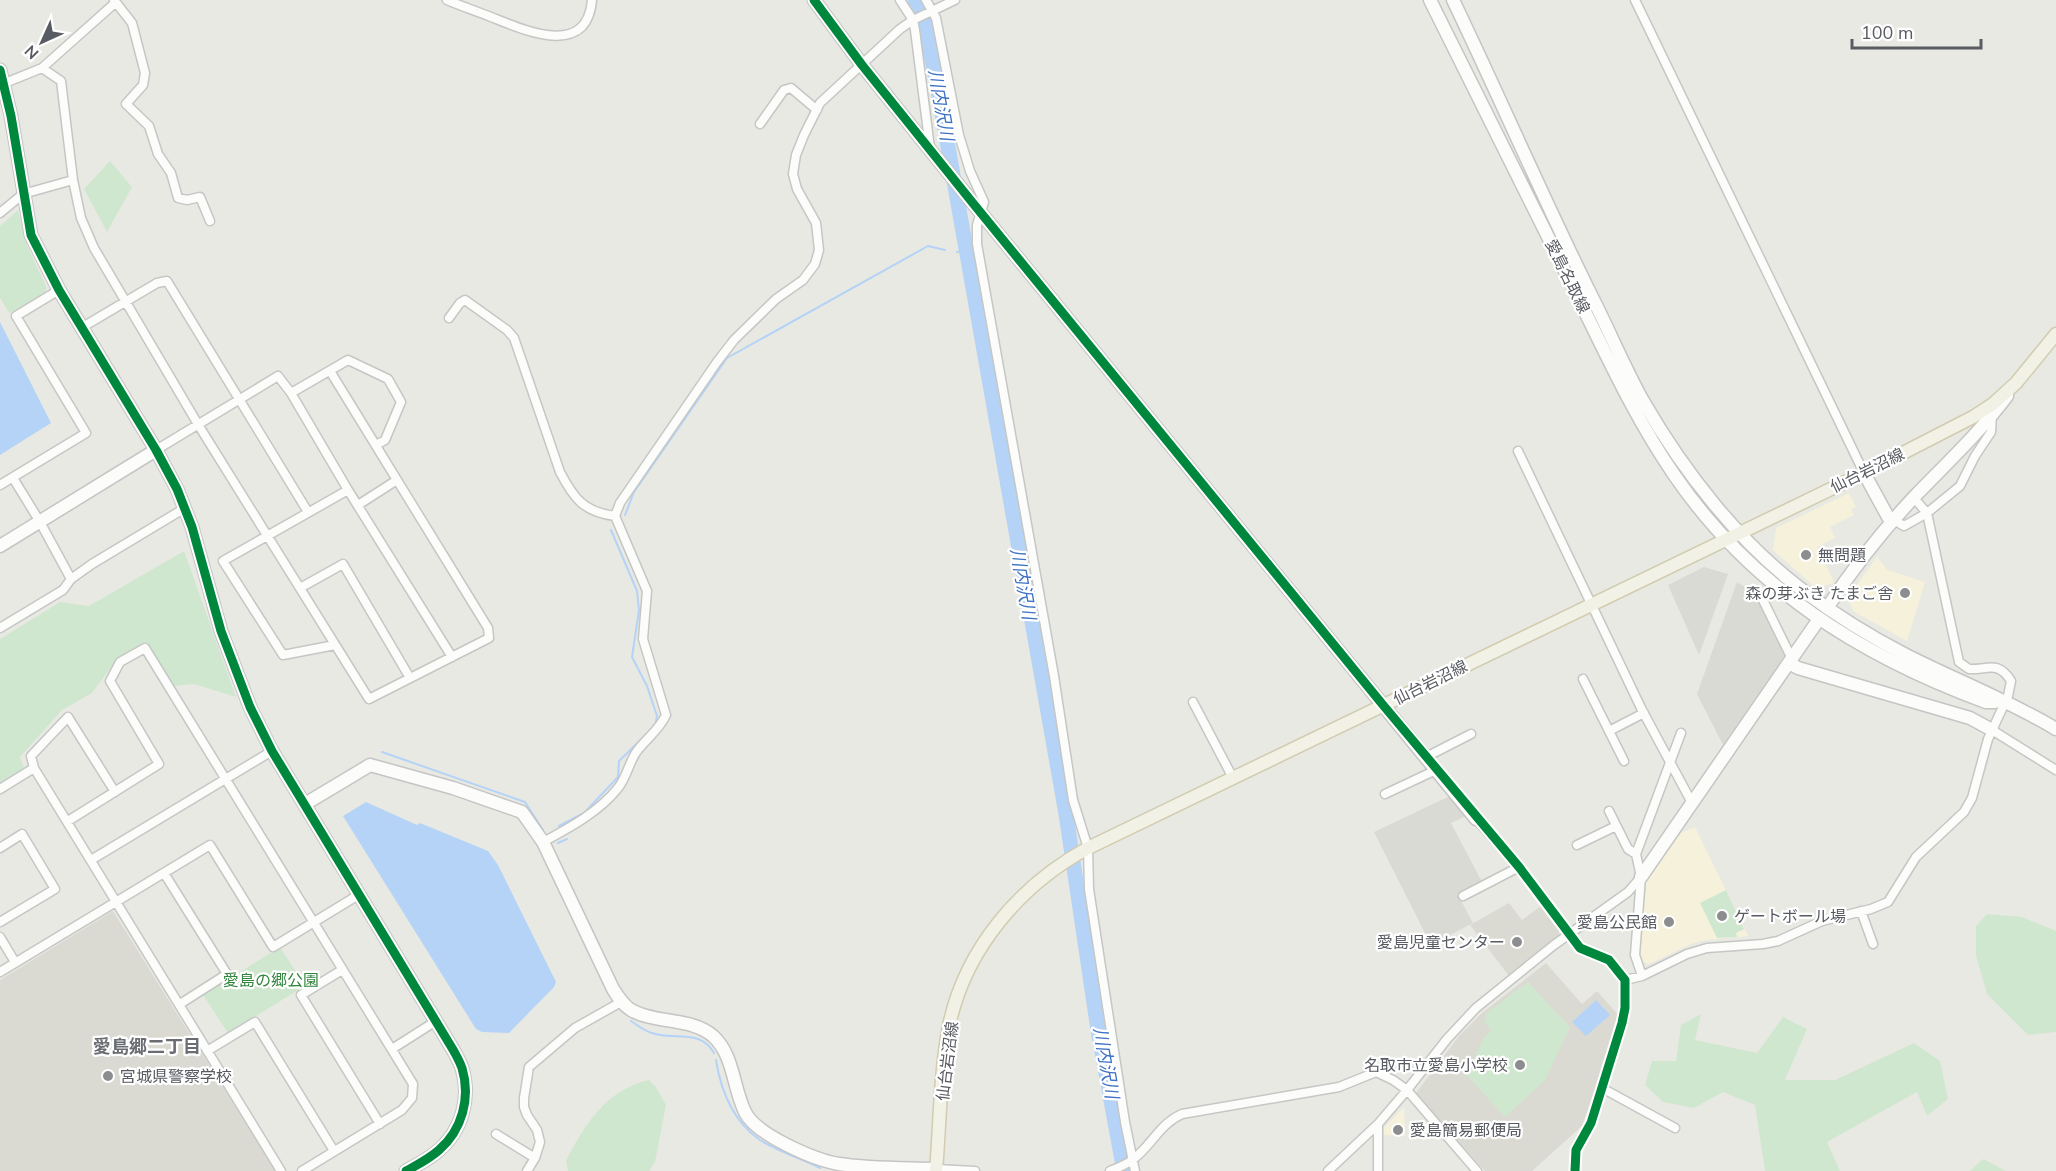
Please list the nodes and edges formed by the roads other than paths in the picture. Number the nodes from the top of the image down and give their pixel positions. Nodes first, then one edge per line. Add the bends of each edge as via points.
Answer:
1 (447, 0) edge
2 (592, 0) edge
3 (814, 0) edge
4 (900, 0) edge
5 (926, 0) edge
6 (955, 0) edge
7 (1431, 0) edge
8 (1453, 0) edge
9 (1635, 0) edge
10 (114, 1) edge
11 (931, 12) junction
12 (915, 19) junction
13 (862, 65) junction
14 (42, 68) junction
15 (0, 70) edge
16 (2, 84) edge
17 (817, 110) junction
18 (760, 124) dead end
19 (934, 155) junction
20 (74, 180) junction
21 (24, 194) junction
22 (981, 212) junction
23 (0, 213) edge
24 (210, 221) dead end
25 (58, 290) junction
26 (125, 302) junction
27 (448, 318) dead end
28 (81, 327) junction
29 (2056, 334) edge
30 (330, 371) junction
31 (291, 393) junction
32 (239, 399) junction
33 (1992, 410) junction
34 (199, 426) junction
35 (376, 445) junction
36 (156, 450) junction
37 (1518, 451) dead end
38 (1863, 472) junction
39 (13, 478) junction
40 (397, 480) junction
41 (0, 485) edge
42 (348, 490) junction
43 (1914, 498) junction
44 (358, 504) junction
45 (185, 508) junction
46 (308, 512) junction
47 (1927, 513) junction
48 (615, 516) junction
49 (1894, 520) junction
50 (40, 522) junction
51 (1740, 532) junction
52 (268, 536) junction
53 (1726, 539) junction
54 (0, 546) edge
55 (71, 579) junction
56 (300, 588) junction
57 (1761, 596) dead end
58 (1591, 604) junction
59 (1823, 613) junction
60 (0, 628) edge
61 (335, 645) junction
62 (452, 657) junction
63 (1791, 661) junction
64 (410, 678) junction
65 (1583, 679) dead end
66 (1193, 702) dead end
67 (2006, 703) junction
68 (1383, 705) junction
69 (1644, 713) junction
70 (2056, 729) edge
71 (1609, 730) junction
72 (1992, 730) junction
73 (1681, 733) dead end
74 (1471, 734) dead end
75 (272, 751) junction
76 (1426, 757) junction
77 (1624, 761) dead end
78 (1670, 762) junction
79 (34, 768) junction
80 (1436, 770) junction
81 (2056, 770) edge
82 (225, 778) junction
83 (1233, 778) junction
84 (0, 789) edge
85 (115, 792) junction
86 (1385, 794) dead end
87 (1691, 801) junction
88 (305, 804) junction
89 (1609, 811) dead end
90 (1476, 819) joint
91 (68, 821) junction
92 (1616, 826) junction
93 (543, 842) junction
94 (1577, 845) dead end
95 (0, 848) edge
96 (1084, 850) junction
97 (1636, 854) junction
98 (92, 860) junction
99 (1519, 867) junction
100 (164, 873) junction
101 (1641, 877) junction
102 (360, 894) junction
103 (1463, 896) dead end
104 (117, 902) junction
105 (1861, 911) junction
106 (0, 922) edge
107 (314, 922) junction
108 (1569, 934) junction
109 (0, 937) edge
110 (1874, 944) dead end
111 (15, 962) junction
112 (342, 970) junction
113 (0, 972) edge
114 (1642, 976) junction
115 (1625, 980) junction
116 (621, 1002) junction
117 (180, 1004) junction
118 (436, 1021) junction
119 (392, 1048) junction
120 (207, 1050) junction
121 (1602, 1088) junction
122 (1407, 1090) junction
123 (380, 1124) junction
124 (1378, 1124) junction
125 (1675, 1128) dead end
126 (496, 1134) dead end
127 (334, 1151) junction
128 (535, 1158) junction
129 (1131, 1161) junction
130 (832, 1167) edge
131 (411, 1170) edge
132 (936, 1170) edge
133 (1113, 1170) edge
134 (281, 1171) edge
135 (302, 1171) edge
136 (526, 1171) edge
137 (975, 1171) edge
138 (1135, 1171) edge
139 (1328, 1171) edge
140 (1378, 1171) edge
141 (1477, 1171) edge
142 (1575, 1171) edge

1 - 2 street via 523,31 551,35 579,29 589,17
3 - 13 street
4 - 12 street
5 - 11 street
6 - 11 street
7 - 53 street, 愛島名取線 via 1619,379 1675,476
8 - 51 street, 愛島名取線 via 1548,208 1643,401 1705,491
9 - 38 street
10 - 14 street
10 - 24 street via 132,23 145,73 143,85 126,104 149,126 178,198 200,197
11 - 12 street
11 - 22 street via 961,145 984,202
12 - 13 street
12 - 19 street
13 - 17 street
13 - 19 street
14 - 16 street
14 - 20 street via 61,81
15 - 16 street
16 - 21 street
17 - 18 street via 791,88 784,90
17 - 48 street via 793,165 797,189 816,223 819,250 815,264 803,280 776,299 722,354
19 - 22 street
20 - 21 street
20 - 26 street via 87,234
21 - 23 street
21 - 25 street via 31,235
22 - 68 street
22 - 96 street via 977,225 979,256
25 - 28 street
25 - 39 street via 16,316 86,433
26 - 28 street
26 - 32 street via 167,281
26 - 34 street
27 - 48 street via 465,300 514,338 567,485 591,511
28 - 36 street
29 - 33 main road, 仙台岩沼線
30 - 31 street
30 - 35 street
30 - 35 street via 348,360 388,379 401,402 385,440
31 - 32 street via 278,376
31 - 42 street
32 - 34 street
32 - 46 street
33 - 38 main road, 仙台岩沼線
33 - 43 street
33 - 47 street via 1991,432 1960,486
34 - 36 street
34 - 52 street
35 - 40 street
36 - 45 street
36 - 50 street
37 - 58 street
38 - 49 street via 1888,517
38 - 51 main road, 仙台岩沼線
39 - 41 street
39 - 50 street
40 - 44 street
40 - 62 street via 488,628 489,638
42 - 44 street
42 - 46 street
43 - 47 street
43 - 49 street
44 - 62 street
45 - 55 street
45 - 75 street via 221,632 249,707
46 - 52 street
47 - 49 street via 1904,526
47 - 67 street via 1959,662 1969,669 1992,666 2007,674 2011,690
48 - 93 street via 647,591 643,639 666,715 659,729 637,751 618,788 572,826
49 - 59 street
50 - 54 street
50 - 55 street
51 - 53 main road, 仙台岩沼線
51 - 59 street, 愛島名取線
52 - 56 street
52 - 61 street via 223,561 283,655
53 - 58 main road, 仙台岩沼線
53 - 59 street, 愛島名取線 via 1773,583
55 - 60 street via 63,590
56 - 61 street
56 - 64 street via 343,564
57 - 63 street
58 - 68 main road, 仙台岩沼線
58 - 69 street
59 - 63 street
59 - 67 street via 1867,649 1917,675 1986,702
61 - 64 street via 369,699
62 - 64 street
63 - 72 street via 1798,668 1970,718
63 - 87 street
65 - 71 street
66 - 83 street
67 - 70 street
67 - 72 street
68 - 76 street
68 - 83 main road, 仙台岩沼線
69 - 71 street
69 - 78 street
71 - 77 street
72 - 81 street
72 - 105 street via 1972,798 1964,812 1916,857 1888,902
73 - 78 street
74 - 76 street
75 - 82 street
75 - 88 street
76 - 80 street
78 - 87 street
78 - 97 street
79 - 84 street
79 - 85 street via 30,756 68,717
79 - 91 street
80 - 86 street
80 - 90 street
82 - 85 street via 145,648 120,662 110,681 159,764
82 - 98 street
82 - 107 street
83 - 96 main road, 仙台岩沼線
85 - 91 street
87 - 101 street
88 - 93 street via 370,765 522,812
88 - 102 street
89 - 92 street
90 - 99 street
91 - 98 street
92 - 94 street
92 - 97 street via 1628,849
93 - 116 street
95 - 106 street via 22,834 56,889
96 - 129 street
96 - 132 main road, 仙台岩沼線 via 1011,907 984,944 960,990 945,1048
97 - 101 street
98 - 104 street
99 - 103 street
99 - 108 street
100 - 104 street
100 - 107 street via 210,845 273,947
100 - 117 street via 227,974
101 - 108 street via 1628,892
101 - 114 street via 1635,955
102 - 107 street
102 - 118 street
104 - 111 street
104 - 117 street
105 - 110 street
105 - 114 street via 1822,921 1778,941 1707,948
107 - 112 street
108 - 115 street via 1580,948 1610,960
108 - 122 street via 1476,1008
109 - 111 street
111 - 113 street
112 - 119 street
112 - 123 street via 301,995
114 - 115 street
115 - 121 street via 1622,1023
116 - 128 street via 575,1028 529,1067 524,1107 539,1135
116 - 130 street via 630,1010 688,1024 714,1037 722,1046 744,1110 753,1123 771,1137
117 - 120 street
118 - 119 street
118 - 131 street via 462,1068 466,1091 463,1112 454,1133 438,1151
119 - 123 street via 413,1084 412,1098 402,1110
120 - 127 street via 255,1022
120 - 134 street
121 - 125 street
121 - 142 street via 1591,1123 1576,1150
122 - 124 street
122 - 129 street via 1376,1072 1339,1087 1182,1114 1163,1126
122 - 141 street
123 - 127 street
124 - 139 street
124 - 140 street
126 - 128 street
127 - 135 street
128 - 136 street
129 - 133 street
129 - 138 street
130 - 132 street
132 - 137 street

